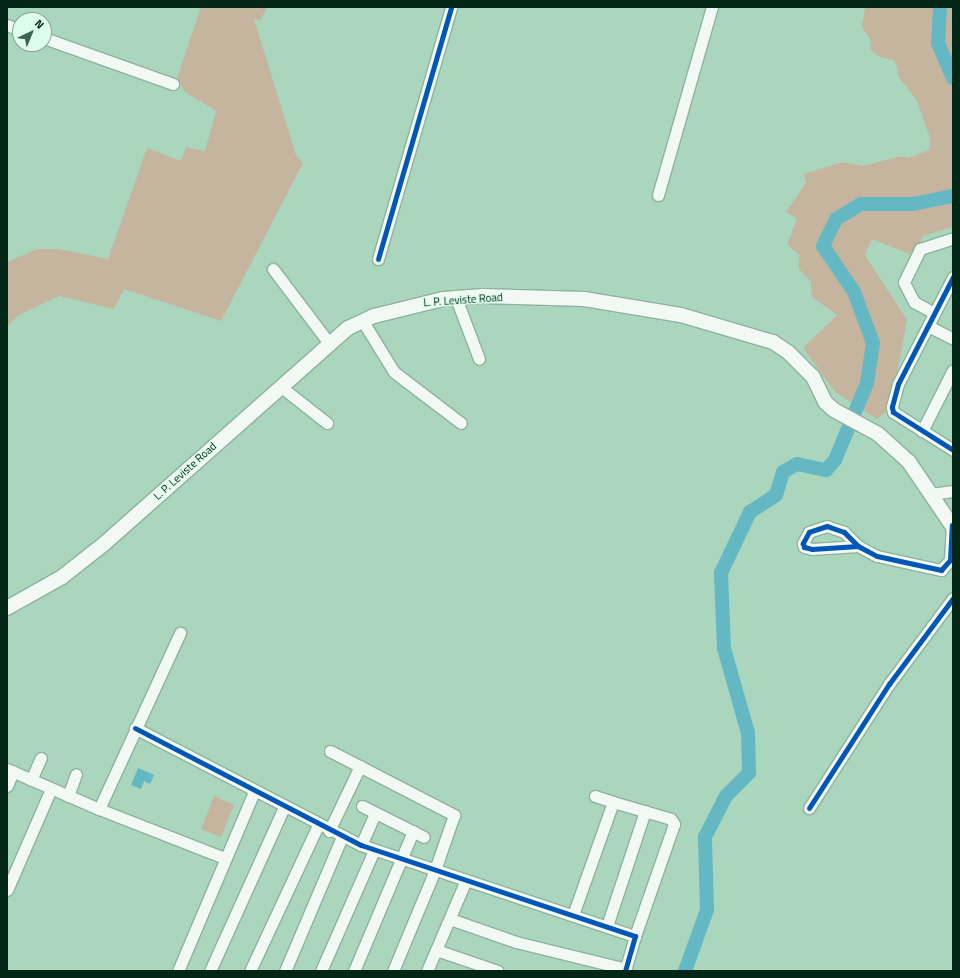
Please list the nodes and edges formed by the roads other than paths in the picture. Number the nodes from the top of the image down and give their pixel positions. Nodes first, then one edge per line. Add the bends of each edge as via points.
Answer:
1 (451, 7) edge
2 (712, 7) edge
3 (52, 41) edge
4 (173, 84) dead end
5 (658, 195) dead end
6 (953, 238) edge
7 (378, 259) dead end
8 (273, 269) dead end
9 (953, 277) edge
10 (456, 298) junction
11 (934, 313) junction
12 (362, 320) junction
13 (928, 326) junction
14 (953, 339) edge
15 (329, 343) junction
16 (479, 359) dead end
17 (953, 370) edge
18 (280, 386) junction
19 (327, 423) dead end
20 (461, 423) dead end
21 (922, 431) junction
22 (953, 450) edge
23 (953, 491) edge
24 (931, 494) junction
25 (952, 526) edge
26 (858, 546) dead end
27 (953, 598) edge
28 (7, 608) edge
29 (180, 633) dead end
30 (135, 728) junction
31 (330, 751) dead end
32 (40, 758) dead end
33 (360, 766) junction
34 (10, 770) edge
35 (76, 774) dead end
36 (31, 780) junction
37 (7, 786) edge
38 (51, 789) junction
39 (254, 792) junction
40 (68, 796) junction
41 (596, 796) dead end
42 (613, 802) junction
43 (362, 806) dead end
44 (284, 807) junction
45 (809, 808) dead end
46 (99, 809) junction
47 (645, 811) junction
48 (376, 814) junction
49 (318, 825) junction
50 (329, 831) junction
51 (413, 831) junction
52 (342, 837) junction
53 (424, 837) dead end
54 (361, 845) junction
55 (374, 850) junction
56 (225, 858) junction
57 (402, 860) junction
58 (435, 870) junction
59 (466, 880) junction
60 (7, 890) edge
61 (573, 915) junction
62 (450, 919) junction
63 (607, 926) junction
64 (635, 936) junction
65 (436, 950) junction
66 (625, 970) edge
67 (178, 971) edge
68 (210, 971) edge
69 (250, 971) edge
70 (285, 971) edge
71 (321, 971) edge
72 (354, 971) edge
73 (393, 971) edge
74 (427, 971) edge
75 (498, 971) edge

1 - 7 street
2 - 5 street
3 - 4 street
6 - 11 street via 920,249 904,282 914,302
8 - 15 street
9 - 11 street
10 - 12 main road, L. P. Leviste Road via 422,302
10 - 16 street
10 - 24 main road, L. P. Leviste Road via 560,296 584,299 681,315 761,337 797,361 813,378 825,402 834,410 863,424 892,445
11 - 13 street
12 - 15 main road, L. P. Leviste Road
12 - 20 street via 394,372
13 - 14 street
13 - 21 street via 892,400 893,412
15 - 18 main road, L. P. Leviste Road
17 - 21 street
18 - 19 street
18 - 28 main road, L. P. Leviste Road via 105,544 62,577
21 - 22 street
23 - 24 street
24 - 25 main road, L. P. Leviste Road
25 - 26 street via 948,564 940,570 877,556
27 - 45 street via 889,684
29 - 30 street
30 - 39 street
30 - 46 street
31 - 33 street
32 - 36 street
33 - 50 street
33 - 58 street via 453,814
34 - 36 street
34 - 37 street
35 - 40 street
36 - 38 street
38 - 40 street
38 - 60 street
39 - 44 street
39 - 56 street
40 - 46 street
41 - 42 street
42 - 47 street
42 - 61 street
43 - 48 street
44 - 49 street
44 - 68 street
46 - 56 street
47 - 63 street
47 - 64 street via 671,819 674,824
48 - 51 street
48 - 54 street
49 - 50 street
49 - 69 street
50 - 52 street
51 - 53 street
51 - 57 street
52 - 54 street
52 - 70 street
54 - 55 street
55 - 57 street
55 - 71 street
56 - 67 street
57 - 58 street
57 - 72 street
58 - 59 street
58 - 73 street
59 - 61 street
59 - 62 street
61 - 63 street
62 - 65 street
62 - 66 street via 516,942
63 - 64 street
64 - 66 street
65 - 74 street
65 - 75 street

